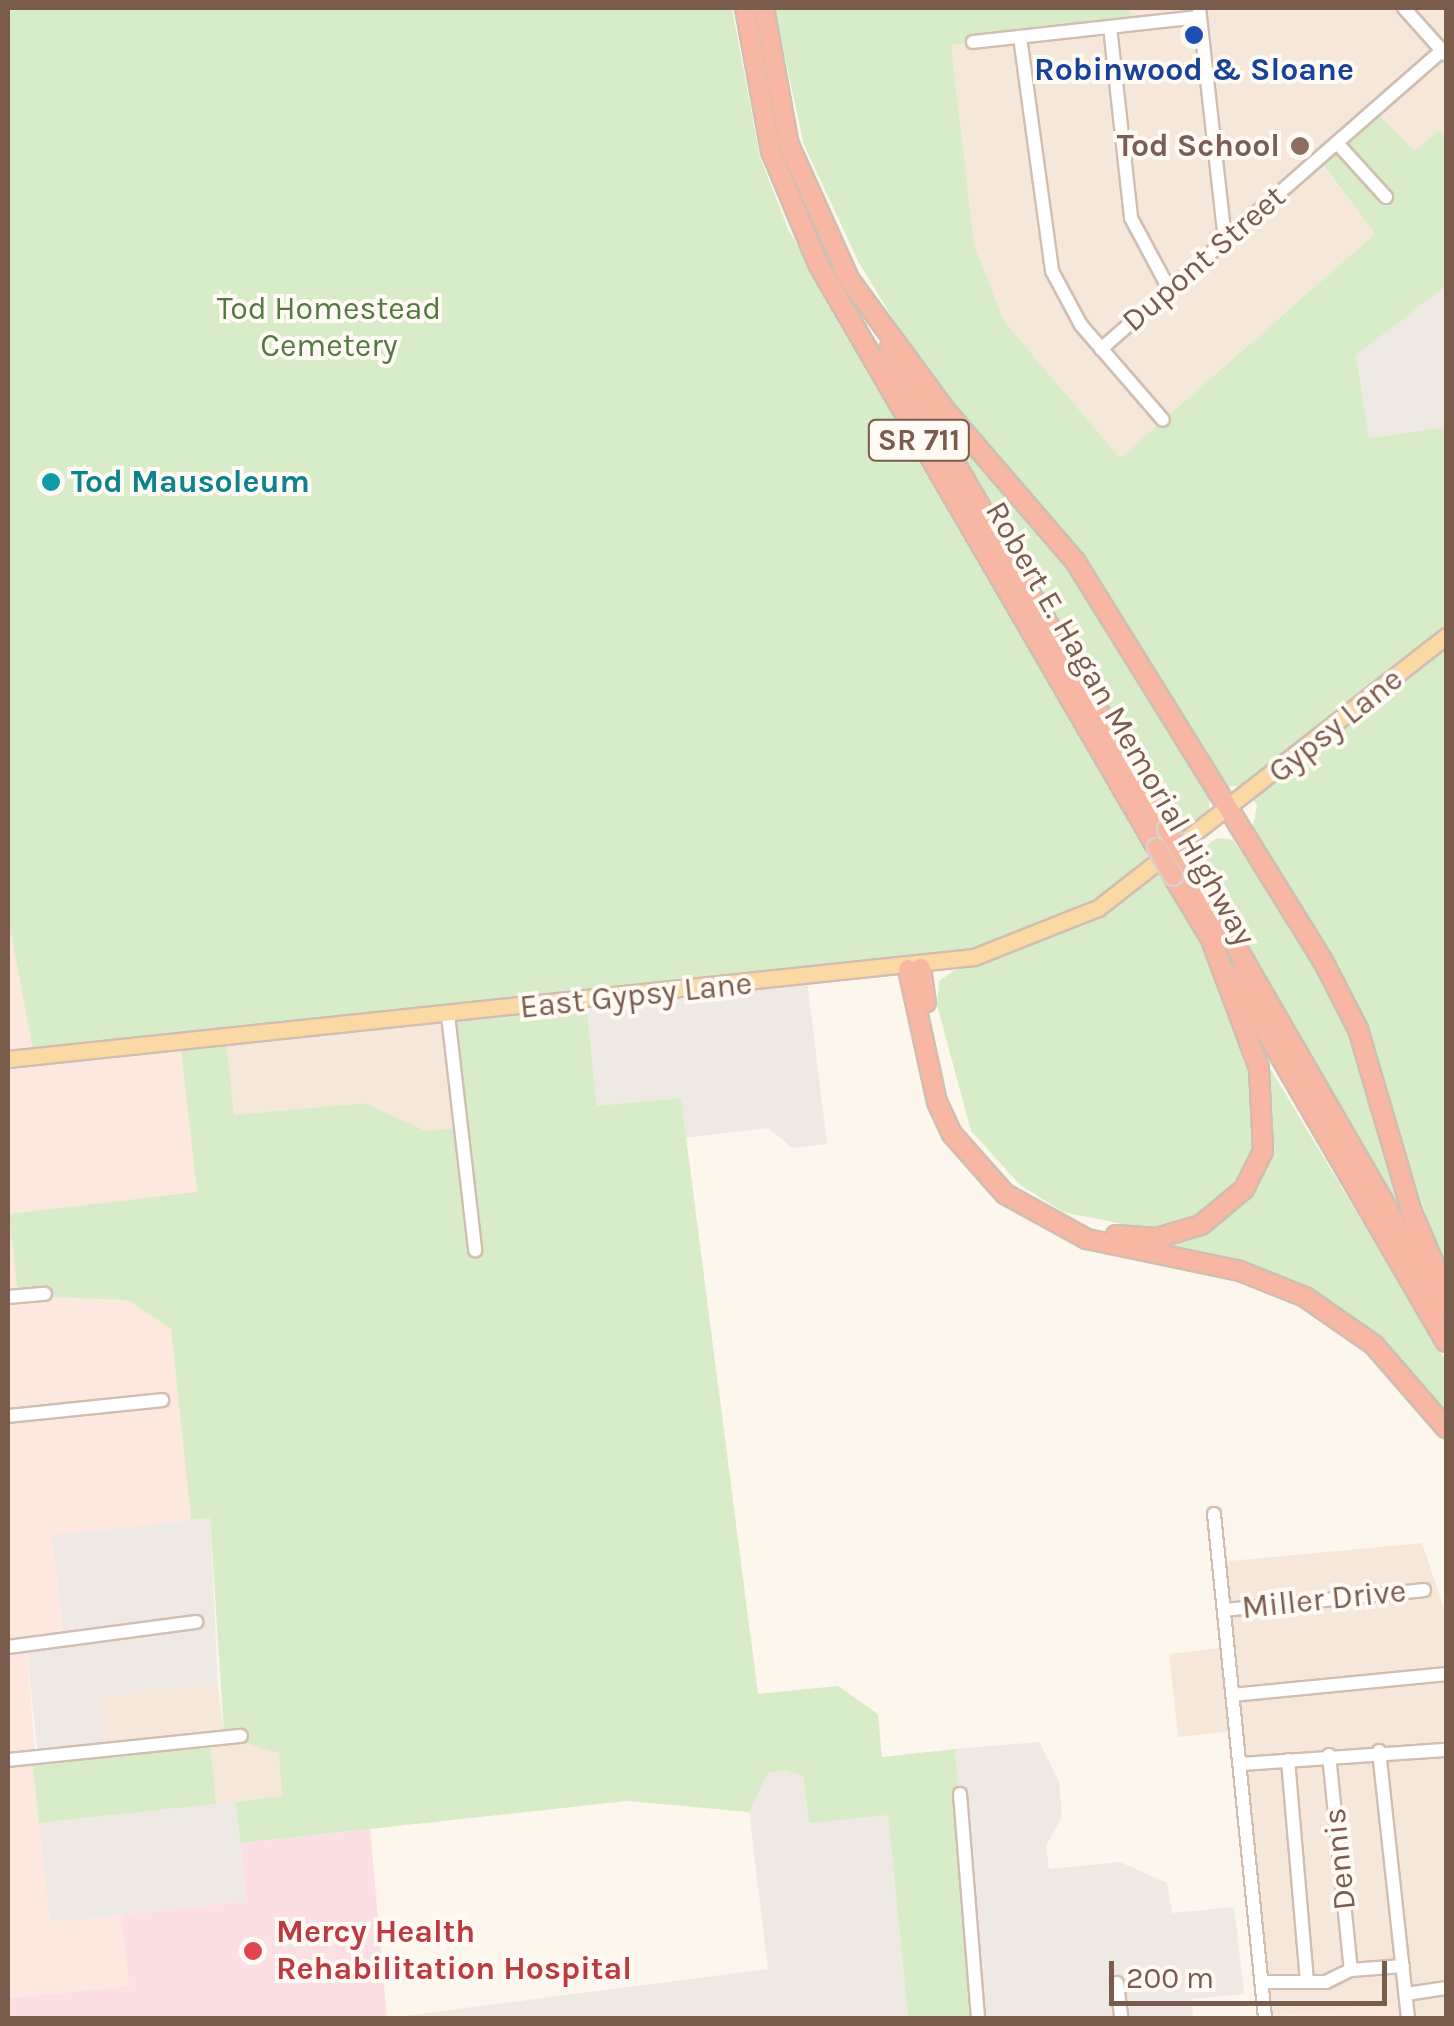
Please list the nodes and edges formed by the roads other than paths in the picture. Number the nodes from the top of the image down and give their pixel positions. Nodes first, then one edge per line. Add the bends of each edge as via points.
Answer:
1 (745, 8) edge
2 (764, 8) edge
3 (1404, 8) edge
4 (1200, 12) edge
5 (1110, 27) junction
6 (1020, 37) junction
7 (973, 42) dead end
8 (1444, 54) edge
9 (1337, 144) junction
10 (1386, 197) dead end
11 (1221, 212) junction
12 (1246, 222) junction
13 (1225, 240) junction
14 (846, 275) junction
15 (1169, 289) junction
16 (1100, 349) junction
17 (1163, 420) dead end
18 (1446, 636) edge
19 (1226, 815) junction
20 (1181, 871) junction
21 (1212, 942) junction
22 (915, 968) junction
23 (448, 1015) junction
24 (8, 1059) edge
25 (475, 1250) dead end
26 (1446, 1292) edge
27 (45, 1294) dead end
28 (8, 1298) edge
29 (1446, 1310) edge
30 (1446, 1342) edge
31 (162, 1400) dead end
32 (8, 1416) edge
33 (1446, 1428) edge
34 (1214, 1514) dead end
35 (1424, 1590) dead end
36 (1224, 1610) junction
37 (196, 1622) dead end
38 (8, 1646) edge
39 (1446, 1674) edge
40 (1232, 1694) junction
41 (241, 1736) dead end
42 (1444, 1749) edge
43 (1379, 1751) junction
44 (1329, 1755) junction
45 (8, 1760) edge
46 (1288, 1760) junction
47 (1240, 1764) junction
48 (960, 1794) dead end
49 (1403, 1966) junction
50 (1351, 1970) junction
51 (1307, 1981) junction
52 (1262, 1982) junction
53 (1118, 1983) dead end
54 (1446, 1988) edge
55 (1406, 1994) junction
56 (978, 2018) edge
57 (1121, 2018) edge
58 (1265, 2018) edge
59 (1408, 2018) edge

1 - 20 highway, Robert E. Hagan Memorial Highway / SR 711, bridge via 771,151 812,251 1157,848
2 - 14 highway, Robert E. Hagan Memorial Highway / SR 711 via 789,145
3 - 8 street
4 - 5 street
4 - 11 street
5 - 6 street
5 - 15 street via 1131,218
6 - 7 street
6 - 16 street via 1044,246 1066,302
8 - 9 street, Dupont Street
9 - 10 street
9 - 12 street, Dupont Street
11 - 12 street
11 - 13 street
12 - 13 street, Dupont Street
13 - 15 street, Dupont Street
14 - 19 highway via 945,410 1075,561
14 - 20 highway, Robert E. Hagan Memorial Highway / SR 711, bridge via 1167,829
15 - 16 street, Dupont Street
16 - 17 street
18 - 19 main road, Gypsy Lane
19 - 22 main road, East Gypsy Lane via 1098,908 1029,939
19 - 26 highway via 1352,1016
20 - 21 highway, Robert E. Hagan Memorial Highway / SR 711
20 - 29 highway, Robert E. Hagan Memorial Highway / SR 711
21 - 22 highway via 1259,1068 1265,1140 1232,1203 1201,1225 1158,1238 1059,1218 988,1165 946,1096
21 - 30 highway, Robert E. Hagan Memorial Highway / SR 711
22 - 23 main road, East Gypsy Lane
22 - 33 highway via 938,1102 952,1134 1005,1194 1087,1239 1240,1270 1305,1297 1374,1345
23 - 24 main road, East Gypsy Lane
23 - 25 street
27 - 28 street
31 - 32 street
34 - 36 street
35 - 36 street, Miller Drive
36 - 40 street
37 - 38 street
39 - 40 street
40 - 47 street
41 - 45 street
42 - 43 street
43 - 44 street
43 - 49 street
44 - 46 street
44 - 50 street, Dennis
46 - 47 street
46 - 51 street
47 - 52 street
48 - 56 street
49 - 50 street
49 - 55 street
50 - 51 street
51 - 52 street
52 - 58 street
53 - 57 street
54 - 55 street
55 - 59 street

